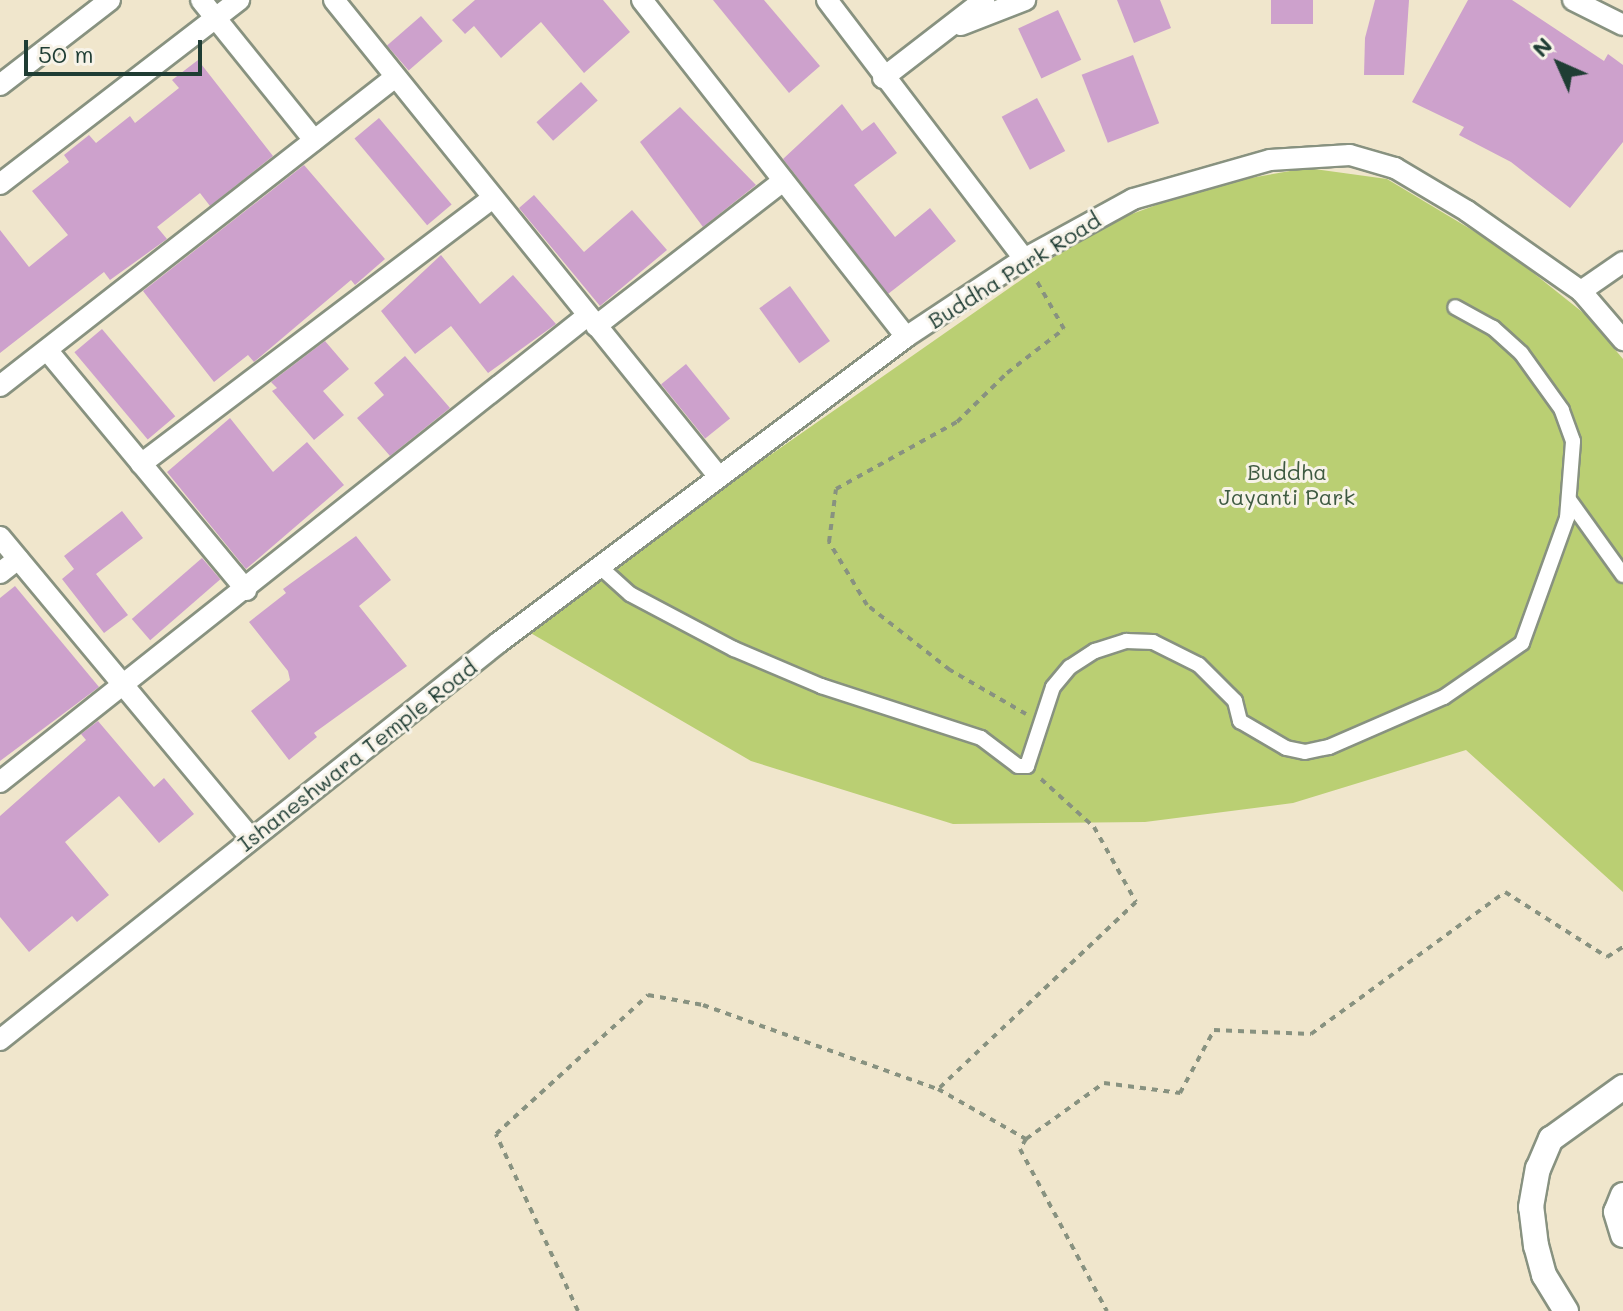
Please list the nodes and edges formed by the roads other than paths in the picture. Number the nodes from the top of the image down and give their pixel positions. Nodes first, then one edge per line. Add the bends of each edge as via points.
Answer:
1 (110, 0) edge
2 (201, 0) edge
3 (239, 0) edge
4 (334, 0) edge
5 (642, 0) edge
6 (827, 0) edge
7 (984, 0) edge
8 (1025, 0) edge
9 (1573, 0) edge
10 (215, 18) junction
11 (1623, 25) edge
12 (939, 34) junction
13 (394, 78) junction
14 (883, 78) junction
15 (0, 85) edge
16 (314, 140) junction
17 (783, 181) junction
18 (0, 184) edge
19 (491, 199) junction
20 (1024, 259) junction
21 (1623, 262) edge
22 (1581, 291) junction
23 (1455, 307) dead end
24 (592, 321) junction
25 (906, 337) junction
26 (1623, 340) edge
27 (47, 350) junction
28 (0, 386) edge
29 (141, 464) junction
30 (719, 477) junction
31 (1570, 501) junction
32 (0, 537) edge
33 (18, 559) junction
34 (599, 566) junction
35 (0, 573) edge
36 (1623, 575) edge
37 (246, 590) junction
38 (124, 686) junction
39 (0, 782) edge
40 (252, 839) junction
41 (0, 1040) edge
42 (1623, 1087) edge
43 (1623, 1195) edge
44 (1623, 1235) edge
45 (1566, 1311) edge

1 - 15 street
2 - 10 street
3 - 10 street
4 - 13 street
5 - 17 street
6 - 14 street
7 - 12 street
8 - 12 street
9 - 11 street
10 - 16 street
10 - 18 street
12 - 14 street
13 - 16 street
13 - 19 street
14 - 20 street
16 - 27 street
17 - 24 street
17 - 25 street
19 - 24 street
19 - 29 street
20 - 22 street, Buddha Park Road via 1133,199 1212,173 1270,160 1350,155 1395,168
20 - 25 street, Buddha Park Road
21 - 22 street
22 - 26 street, Buddha Park Road
23 - 31 street via 1493,328 1521,353 1562,410 1573,441
24 - 30 street
24 - 37 street
25 - 30 street, Buddha Park Road
27 - 28 street
27 - 29 street
29 - 37 street
30 - 34 street, Ishaneshwara Temple Road
31 - 34 street via 1522,643 1444,697 1317,750 1286,748 1240,721 1235,701 1199,665 1153,642 1126,641 1095,651 1070,667 1053,687 1027,766 1003,759 981,738 821,686 734,649 630,594
31 - 36 street
32 - 33 street
33 - 35 street
33 - 38 street
34 - 40 street, Ishaneshwara Temple Road
37 - 38 street
38 - 39 street
38 - 40 street
40 - 41 street, Ishaneshwara Temple Road
42 - 45 street via 1551,1139 1538,1169 1531,1207 1536,1246 1544,1275
43 - 44 street via 1616,1212

